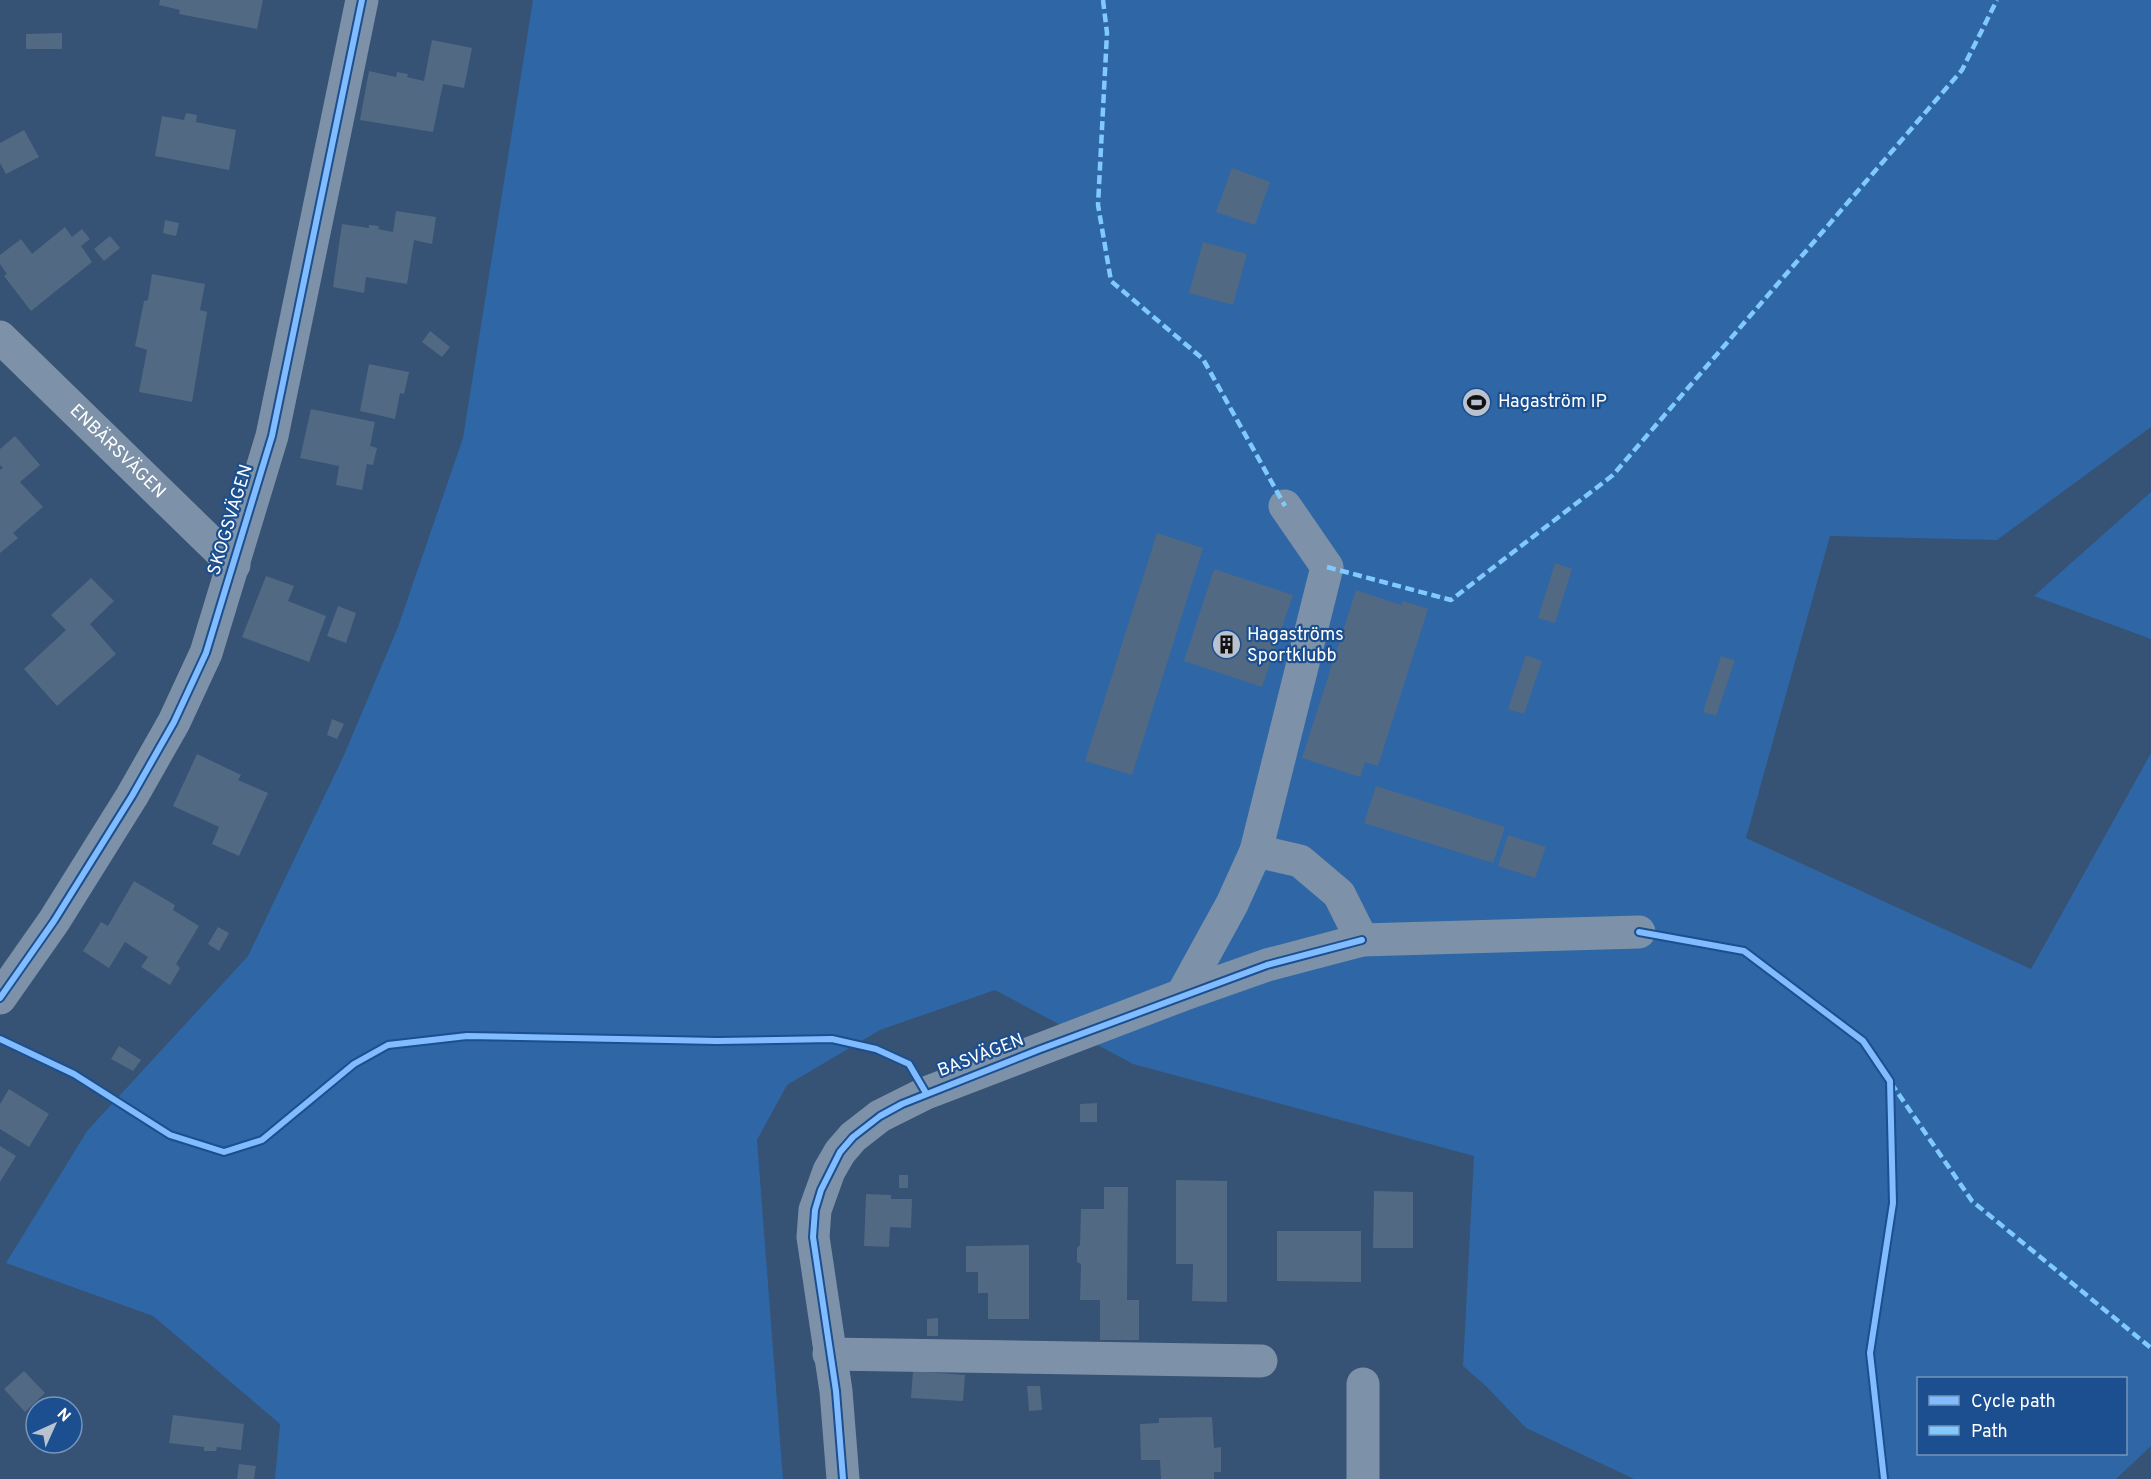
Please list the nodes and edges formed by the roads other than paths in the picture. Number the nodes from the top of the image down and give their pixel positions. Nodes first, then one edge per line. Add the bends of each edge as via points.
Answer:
1 (362, 0) edge
2 (0, 337) edge
3 (1286, 506) dead end
4 (234, 565) junction
5 (1257, 851) junction
6 (1639, 932) dead end
7 (1362, 940) junction
8 (1182, 995) junction
9 (0, 998) edge
10 (829, 1354) junction
11 (1261, 1361) dead end
12 (1363, 1384) dead end
13 (843, 1479) edge
14 (1363, 1479) edge

1 - 4 street, SKOGSVÄGEN via 272,436
2 - 4 street, ENBÄRSVÄGEN
3 - 5 street via 1327,567
4 - 9 street, SKOGSVÄGEN via 206,652 174,722 60,912
5 - 7 street via 1300,861 1339,894
5 - 8 street
6 - 7 street, BASVÄGEN
7 - 8 street, BASVÄGEN via 1267,965
8 - 10 street, BASVÄGEN via 927,1093 880,1116 854,1137 829,1171 815,1210 813,1237
10 - 11 street
10 - 13 street, BASVÄGEN
12 - 14 street

